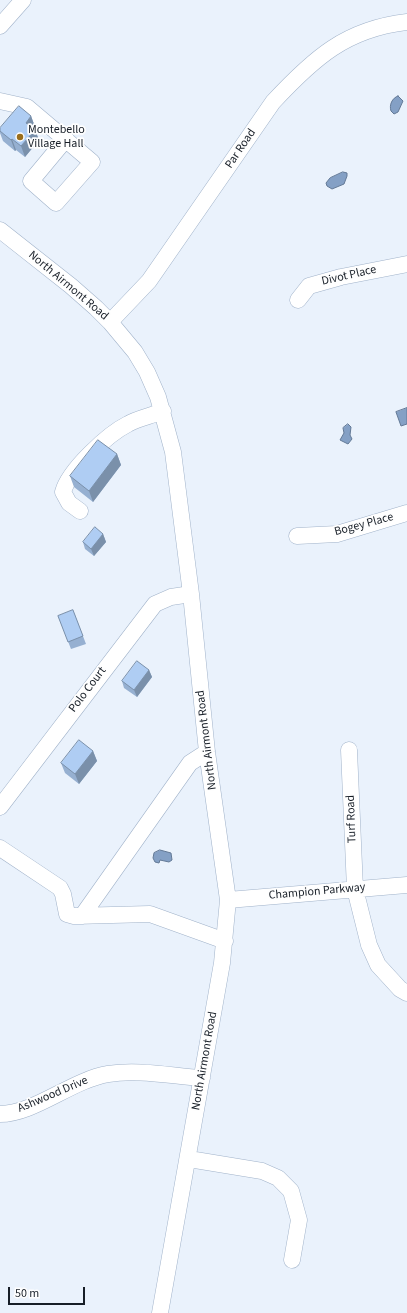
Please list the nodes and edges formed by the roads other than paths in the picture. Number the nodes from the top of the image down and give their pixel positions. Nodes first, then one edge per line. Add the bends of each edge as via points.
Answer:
1 (22, 0) edge
2 (407, 22) edge
3 (0, 26) edge
4 (0, 101) edge
5 (66, 139) dead end
6 (0, 230) edge
7 (407, 264) edge
8 (298, 300) dead end
9 (110, 322) junction
10 (162, 411) junction
11 (80, 511) dead end
12 (407, 513) edge
13 (297, 536) dead end
14 (191, 594) junction
15 (349, 750) dead end
16 (207, 752) junction
17 (0, 807) edge
18 (0, 848) edge
19 (407, 885) edge
20 (355, 888) junction
21 (228, 900) junction
22 (82, 916) junction
23 (225, 942) junction
24 (407, 994) edge
25 (202, 1078) junction
26 (0, 1114) edge
27 (188, 1159) junction
28 (292, 1260) dead end
29 (160, 1313) edge

1 - 3 street
2 - 9 street, Par Road via 370,29 351,36 315,60 295,78 273,102 149,281
4 - 5 street via 27,107
6 - 9 street, North Airmont Road via 71,286
7 - 8 street, Divot Place via 309,286
9 - 10 street, North Airmont Road via 135,352 147,372
10 - 11 street via 128,424 104,440 70,478 62,492 69,503
10 - 14 street, North Airmont Road via 174,452
12 - 13 street, Bogey Place via 337,534
14 - 16 street, North Airmont Road
14 - 17 street, Polo Court via 171,597 155,604
15 - 20 street, Turf Road
16 - 21 street, North Airmont Road
16 - 22 street via 190,763
18 - 22 street via 60,888 67,914
19 - 20 street, Champion Parkway
20 - 21 street, Champion Parkway
20 - 24 street, Turf Road via 369,945 378,965
21 - 23 street, North Airmont Road
22 - 23 street via 150,914
23 - 25 street, North Airmont Road
25 - 26 street, Ashwood Drive via 138,1072 107,1074 69,1086 31,1106
25 - 27 street, North Airmont Road
27 - 28 street via 262,1171 278,1178 291,1191 299,1220
27 - 29 street, North Airmont Road

